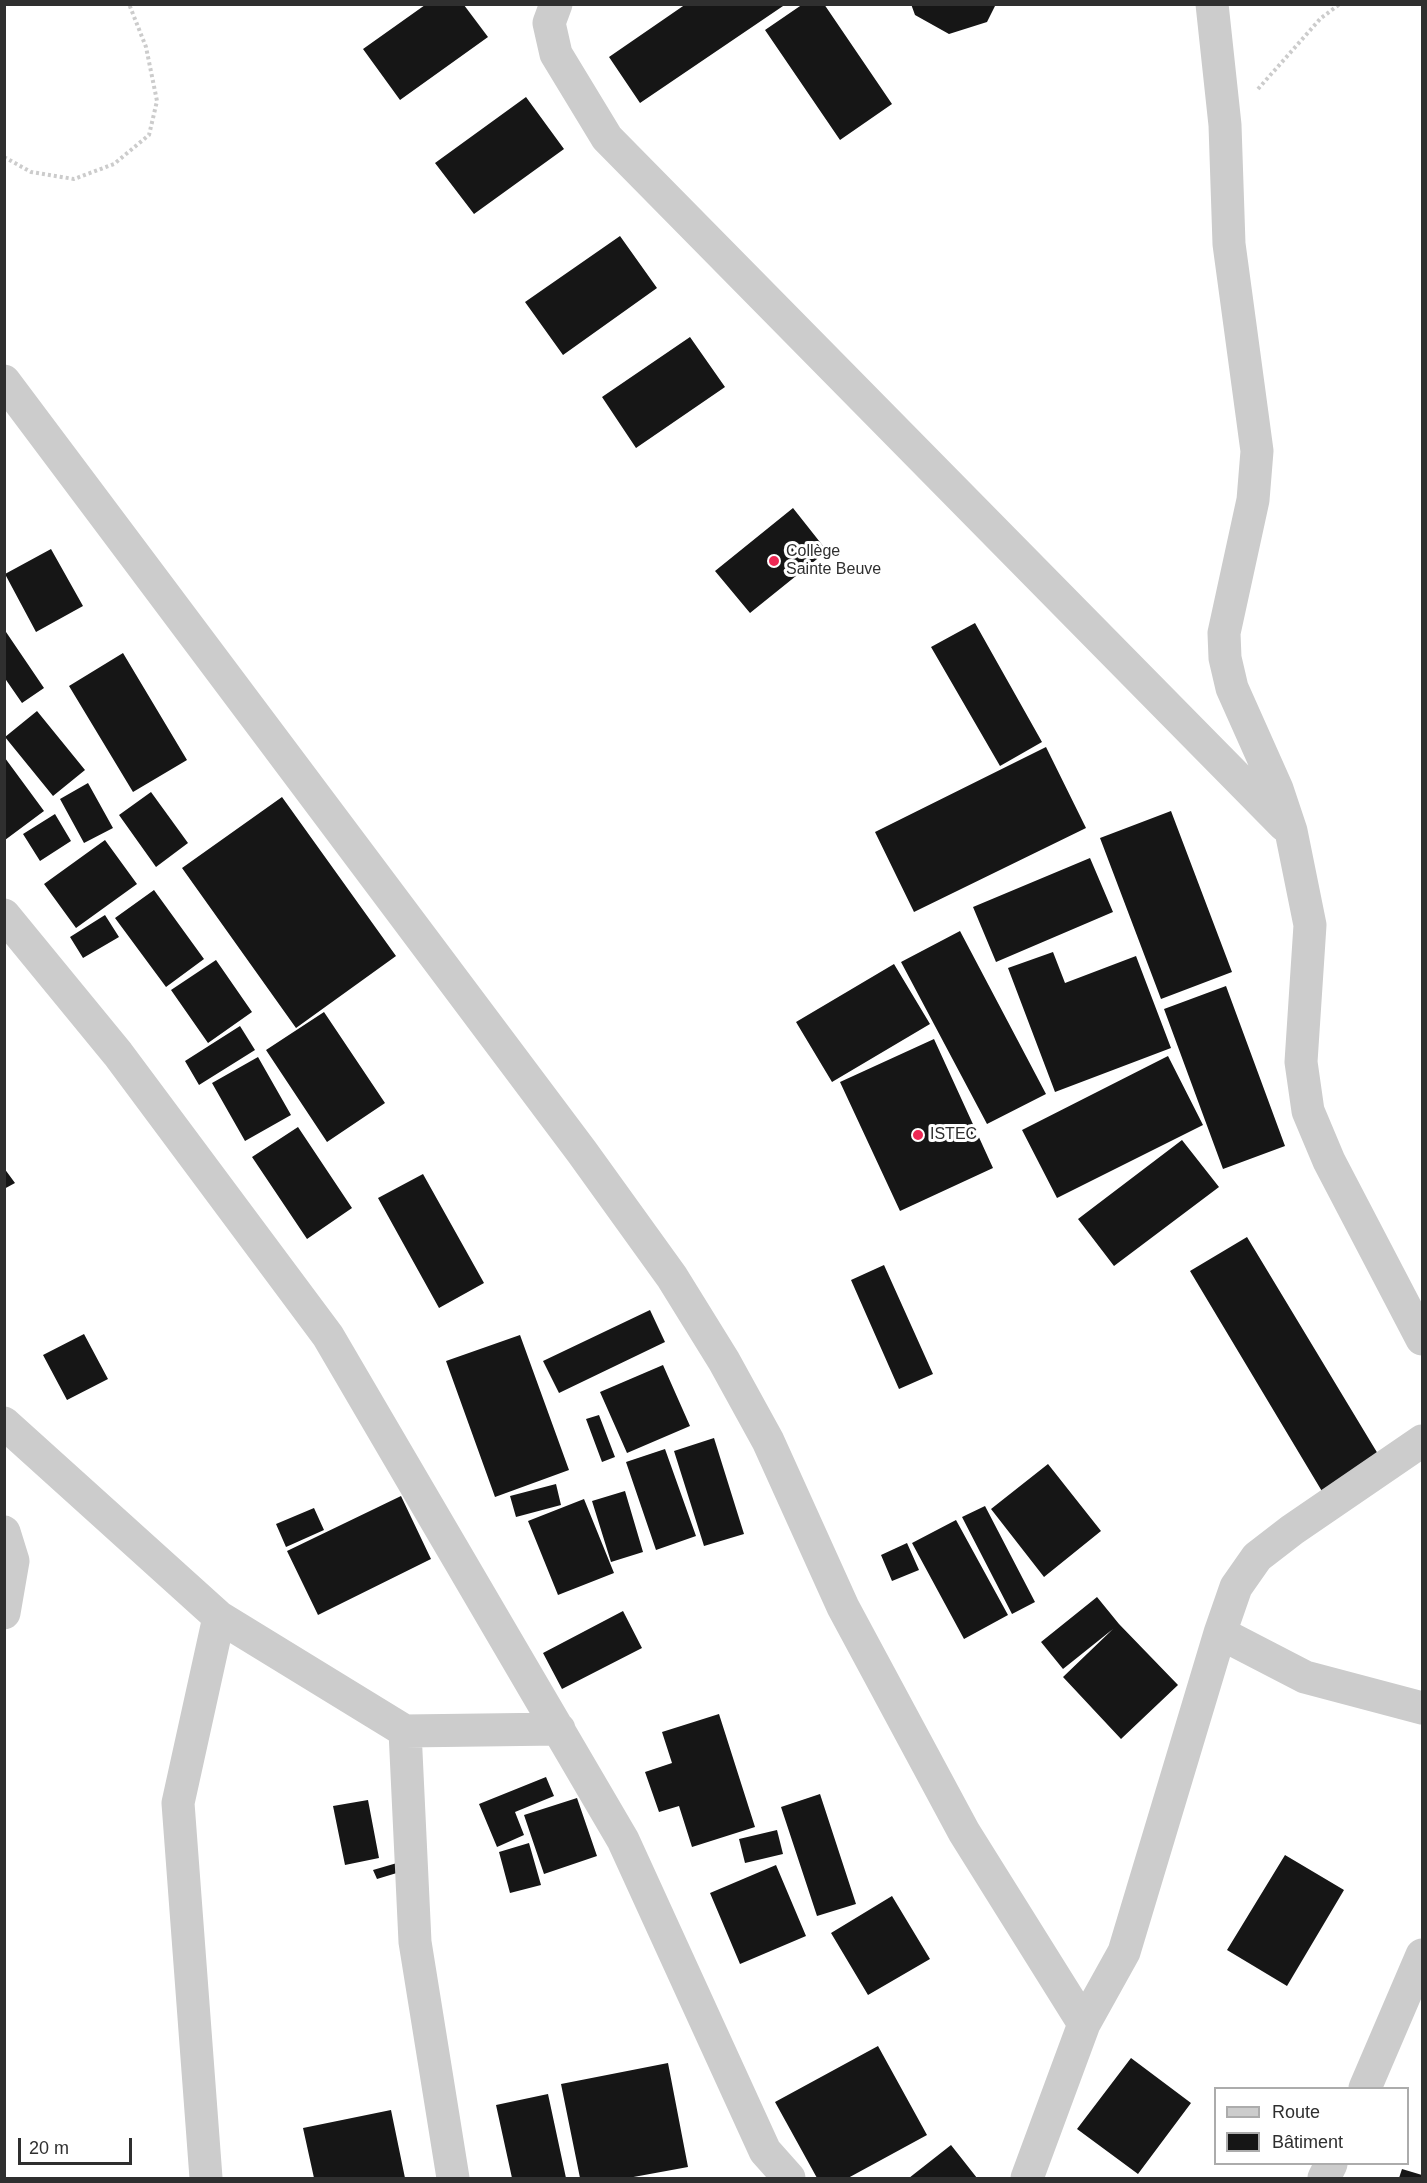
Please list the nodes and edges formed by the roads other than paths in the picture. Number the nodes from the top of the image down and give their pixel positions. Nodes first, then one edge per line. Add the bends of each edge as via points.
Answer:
1 (556, 4) edge
2 (1212, 4) edge
3 (4, 381) edge
4 (1291, 831) junction
5 (4, 915) edge
6 (1422, 1339) edge
7 (4, 1423) edge
8 (1422, 1441) edge
9 (4, 1532) edge
10 (4, 1613) edge
11 (219, 1617) junction
12 (1220, 1633) junction
13 (1422, 1708) edge
14 (559, 1729) junction
15 (405, 1731) junction
16 (1422, 1955) edge
17 (1084, 2024) junction
18 (1365, 2087) edge
19 (206, 2178) edge
20 (453, 2178) edge
21 (789, 2178) edge
22 (1027, 2178) edge

1 - 4 street via 549,24 556,54 607,138
2 - 4 street via 1225,125 1228,244 1257,451 1253,500 1224,633 1225,658 1232,688 1277,789
3 - 17 street via 672,1277 768,1441 843,1607 964,1832
4 - 6 street via 1310,925 1301,1062 1308,1111 1329,1161
5 - 14 street via 118,1054 328,1336
7 - 11 street
8 - 12 street via 1257,1557 1236,1587
9 - 10 street via 13,1561
11 - 15 street
11 - 19 street via 177,1803
12 - 13 street via 1305,1677
12 - 17 street via 1124,1952
14 - 15 street
14 - 21 street via 623,1840 765,2151
15 - 20 street via 415,1942
16 - 18 street
17 - 22 street

